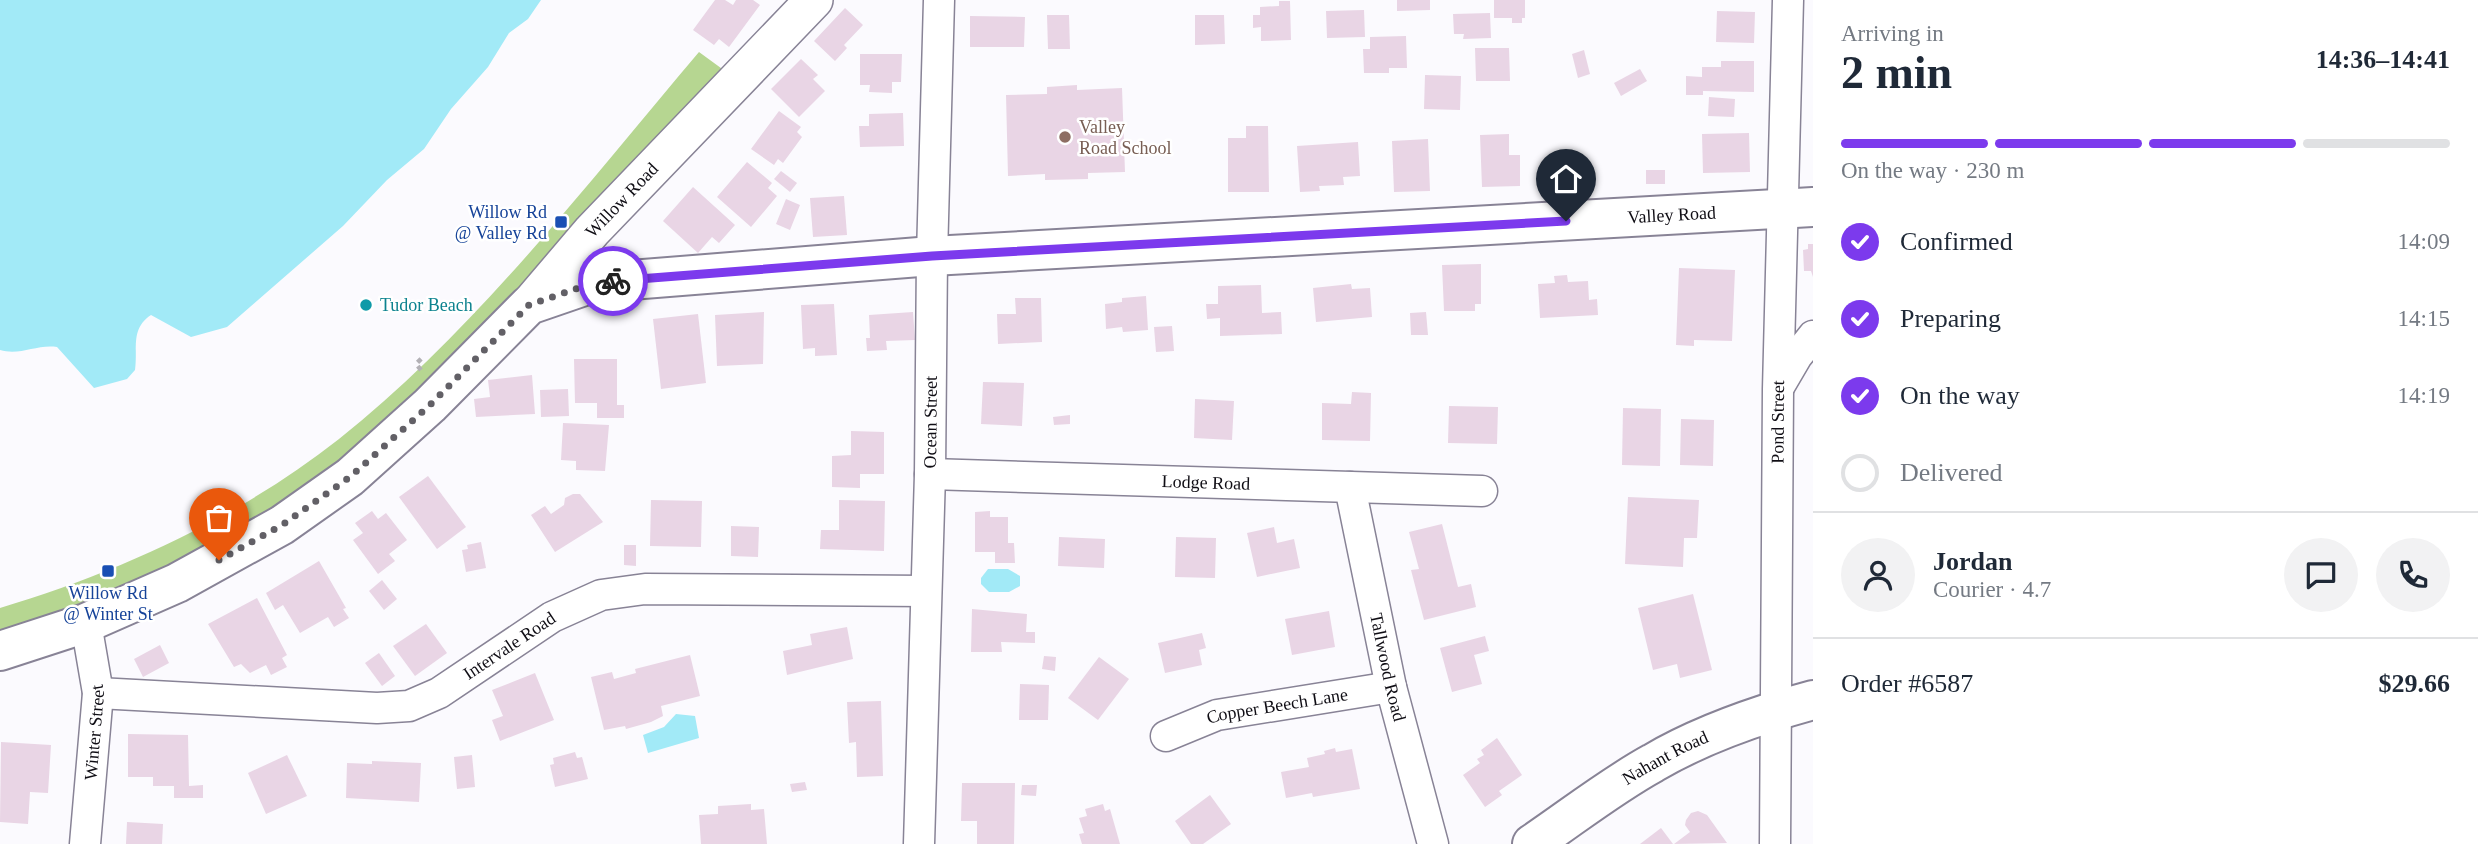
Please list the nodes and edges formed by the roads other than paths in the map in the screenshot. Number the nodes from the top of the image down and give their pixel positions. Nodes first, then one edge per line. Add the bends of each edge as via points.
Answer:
1 (814, 0) edge
2 (939, 0) edge
3 (1788, 0) edge
4 (1798, 208) edge
5 (932, 256) junction
6 (529, 305) junction
7 (1813, 336) edge
8 (1778, 389) junction
9 (930, 474) junction
10 (1350, 487) junction
11 (1482, 491) dead end
12 (926, 591) junction
13 (86, 623) junction
14 (0, 651) edge
15 (1391, 687) junction
16 (98, 693) junction
17 (1813, 701) edge
18 (1774, 710) junction
19 (1166, 736) dead end
20 (85, 844) edge
21 (919, 844) edge
22 (1433, 844) edge
23 (1532, 844) edge
24 (1775, 844) edge

1 - 6 street, Willow Road via 592,230
2 - 5 street, Ocean Street
3 - 4 street, Pond Street
4 - 5 main road, Valley Road
4 - 8 street, Pond Street
5 - 6 main road, Valley Road via 621,279 593,283
5 - 9 street, Ocean Street
6 - 13 main road, Willow Road via 430,405 350,477 282,525 235,551 177,583
7 - 8 street
8 - 18 street, Pond Street
9 - 10 street, Lodge Road
9 - 12 street, Ocean Street
10 - 11 street, Lodge Road
10 - 15 street, Tallwood Road
12 - 16 street, Intervale Road via 645,589 601,595 551,617 439,693 409,706
12 - 21 street, Ocean Street
13 - 14 main road, Willow Road
13 - 16 street, Winter Street
15 - 19 street, Copper Beech Lane via 1217,715
15 - 22 street, Tallwood Road
16 - 20 street, Winter Street
17 - 18 main road, Nahant Road
18 - 23 main road, Nahant Road via 1652,763
18 - 24 street, Pond Street

